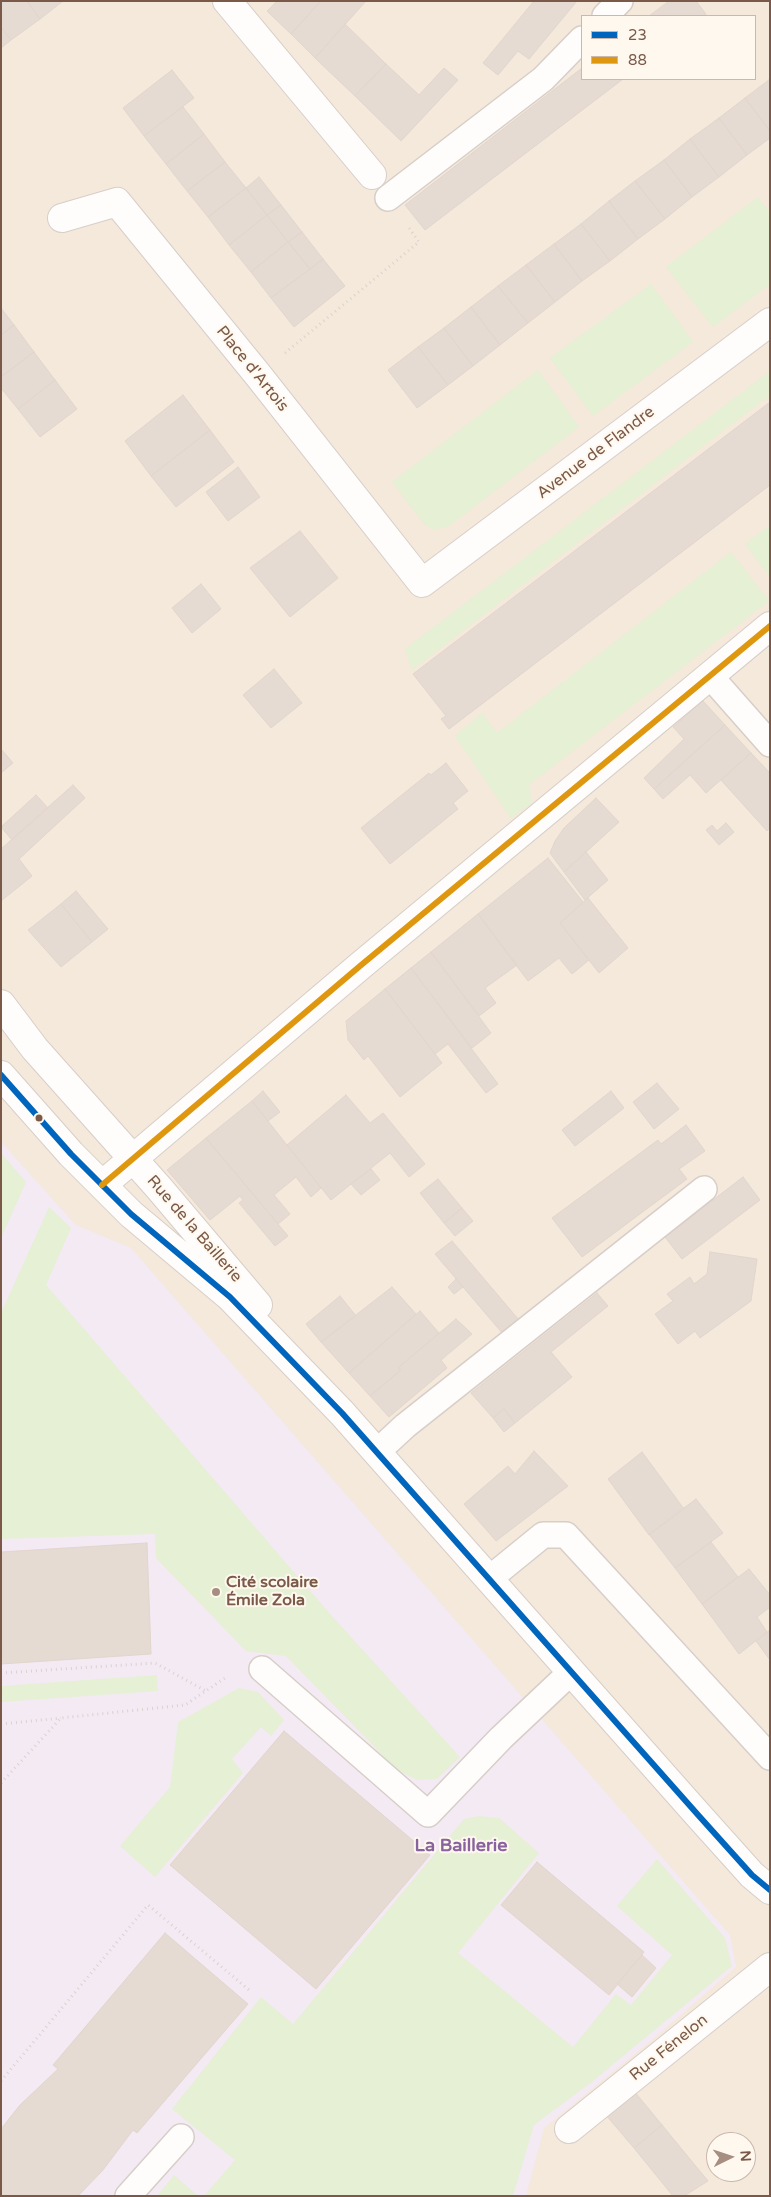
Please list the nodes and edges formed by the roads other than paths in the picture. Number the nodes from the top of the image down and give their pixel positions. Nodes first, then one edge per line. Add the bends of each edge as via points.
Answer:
1 (227, 1) edge
2 (620, 1) edge
3 (606, 15) edge
4 (581, 40) edge
5 (372, 175) dead end
6 (388, 198) road end
7 (62, 218) dead end
8 (770, 322) edge
9 (422, 584) joint
10 (770, 626) edge
11 (710, 676) junction
12 (770, 744) edge
13 (1, 1004) edge
14 (1, 1074) edge
15 (133, 1159) junction
16 (102, 1185) junction
17 (704, 1189) dead end
18 (342, 1413) junction
19 (376, 1452) junction
20 (489, 1579) junction
21 (262, 1669) road end
22 (571, 1672) junction
23 (770, 1757) edge
24 (770, 1890) edge
25 (770, 1967) edge
26 (569, 2129) dead end
27 (181, 2137) dead end
28 (128, 2196) edge

1 - 5 street
2 - 3 lane
4 - 6 lane via 543,79
7 - 9 street, Place d'Artois via 117,202
8 - 9 street, Avenue de Flandre
10 - 11 street
11 - 12 lane
11 - 15 street
13 - 15 street, Rue de la Baillerie via 35,1049
14 - 16 street, Rue de la Baillerie
15 - 16 street
15 - 18 street, Rue de la Baillerie via 246,1289
16 - 18 street, Rue de la Baillerie via 130,1214 230,1297
17 - 19 lane
18 - 19 street, Rue de la Baillerie
19 - 20 street, Rue de la Baillerie
20 - 22 street, Rue de la Baillerie
20 - 23 lane via 543,1535 566,1535
21 - 22 lane via 428,1814
22 - 24 street, Rue de la Baillerie via 746,1868
25 - 26 street, Rue Fénelon
27 - 28 lane

